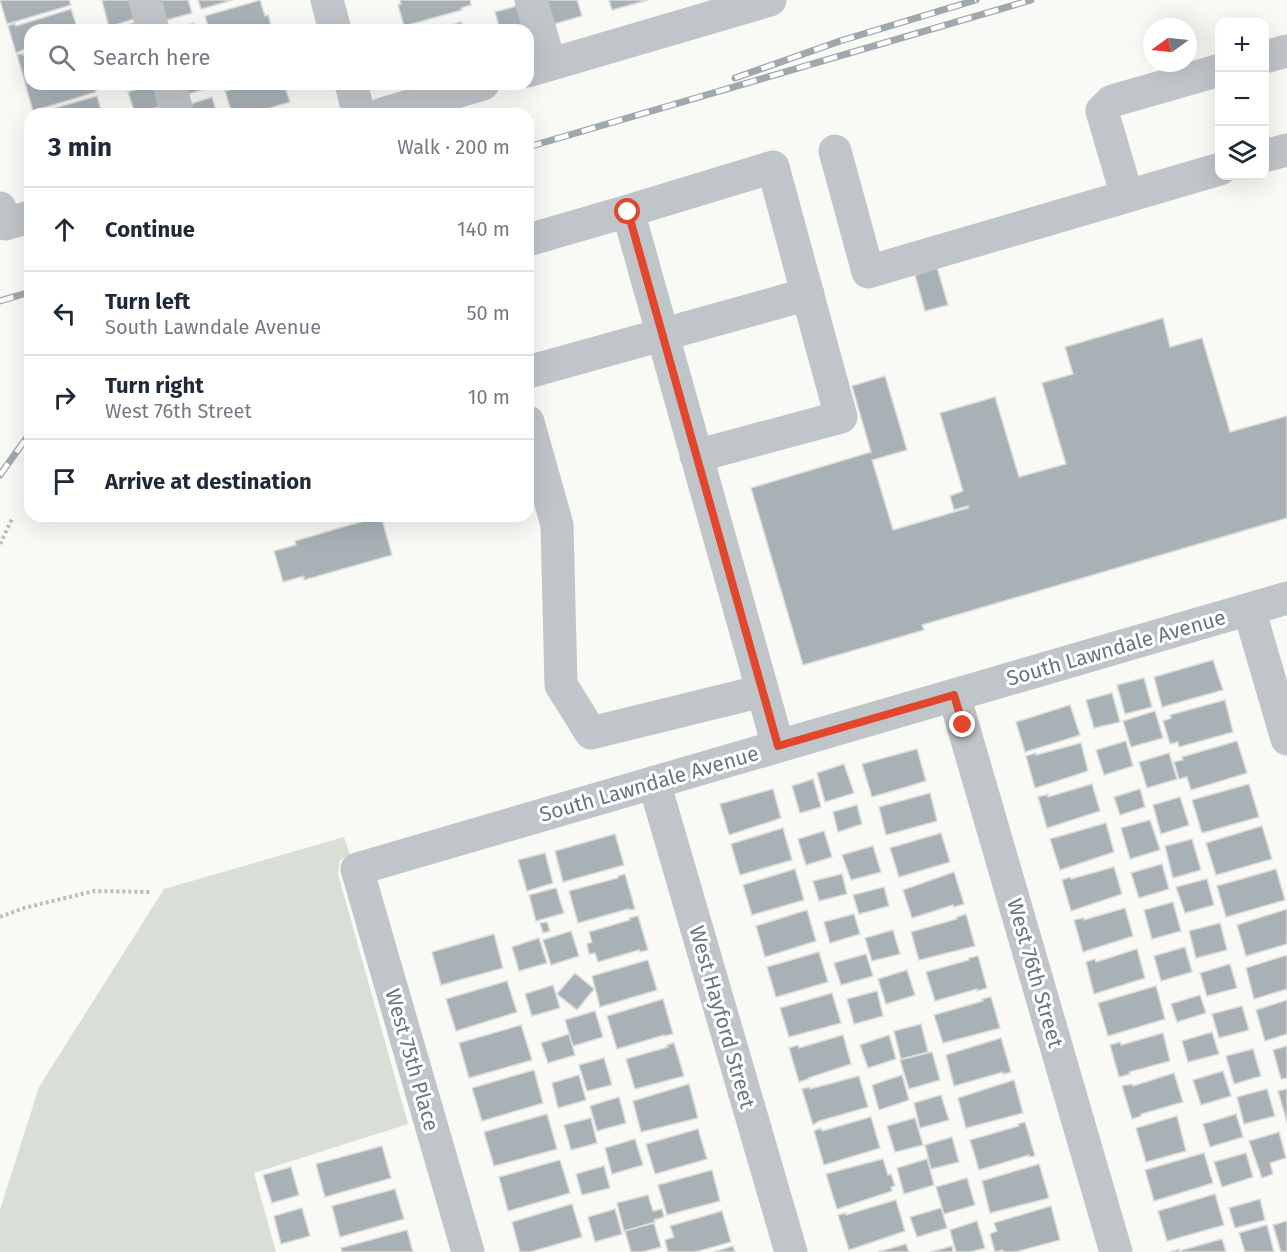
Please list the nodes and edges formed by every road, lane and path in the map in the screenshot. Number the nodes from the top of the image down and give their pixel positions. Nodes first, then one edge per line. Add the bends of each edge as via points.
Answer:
1 (145, 0) edge
2 (327, 0) edge
3 (531, 0) edge
4 (749, 3) edge
5 (151, 24) edge
6 (333, 24) edge
7 (534, 24) edge
8 (534, 26) edge
9 (1287, 51) edge
10 (1269, 56) edge
11 (539, 68) edge
12 (1215, 71) edge
13 (171, 90) edge
14 (353, 90) edge
15 (463, 90) edge
16 (176, 108) edge
17 (357, 108) edge
18 (402, 108) edge
19 (1287, 150) edge
20 (834, 151) dead end
21 (1269, 155) edge
22 (1215, 171) edge
23 (1127, 196) junction
24 (628, 212) junction
25 (534, 238) edge
26 (808, 294) junction
27 (662, 336) junction
28 (534, 370) edge
29 (534, 443) edge
30 (696, 456) junction
31 (14, 517) dead end
32 (0, 544) edge
33 (1287, 598) edge
34 (1249, 609) junction
35 (762, 691) junction
36 (954, 695) junction
37 (1287, 739) edge
38 (778, 746) junction
39 (654, 782) junction
40 (357, 869) joint
41 (150, 892) dead end
42 (0, 917) edge
43 (468, 1252) edge
44 (791, 1252) edge
45 (1116, 1252) edge

1 - 5 street
2 - 6 street
3 - 7 street
4 - 11 street
8 - 11 street
9 - 10 street
12 - 23 street via 1112,101 1102,111
13 - 16 street
14 - 17 street
15 - 18 street
19 - 21 street
20 - 23 street via 868,272
22 - 23 street
24 - 25 street
24 - 26 street via 773,167
24 - 27 street
26 - 27 street
26 - 30 street via 842,417
27 - 28 street
27 - 30 street
29 - 35 street via 557,525 561,685 591,732
30 - 35 street
31 - 32 path
33 - 34 street, South Lawndale Avenue
34 - 36 street, South Lawndale Avenue
34 - 37 street
35 - 38 street
36 - 38 street, South Lawndale Avenue
36 - 45 street, West 76th Street
38 - 39 street, South Lawndale Avenue
39 - 40 street, South Lawndale Avenue
39 - 44 street, West Hayford Street
40 - 43 street, West 75th Place
41 - 42 path via 94,891

